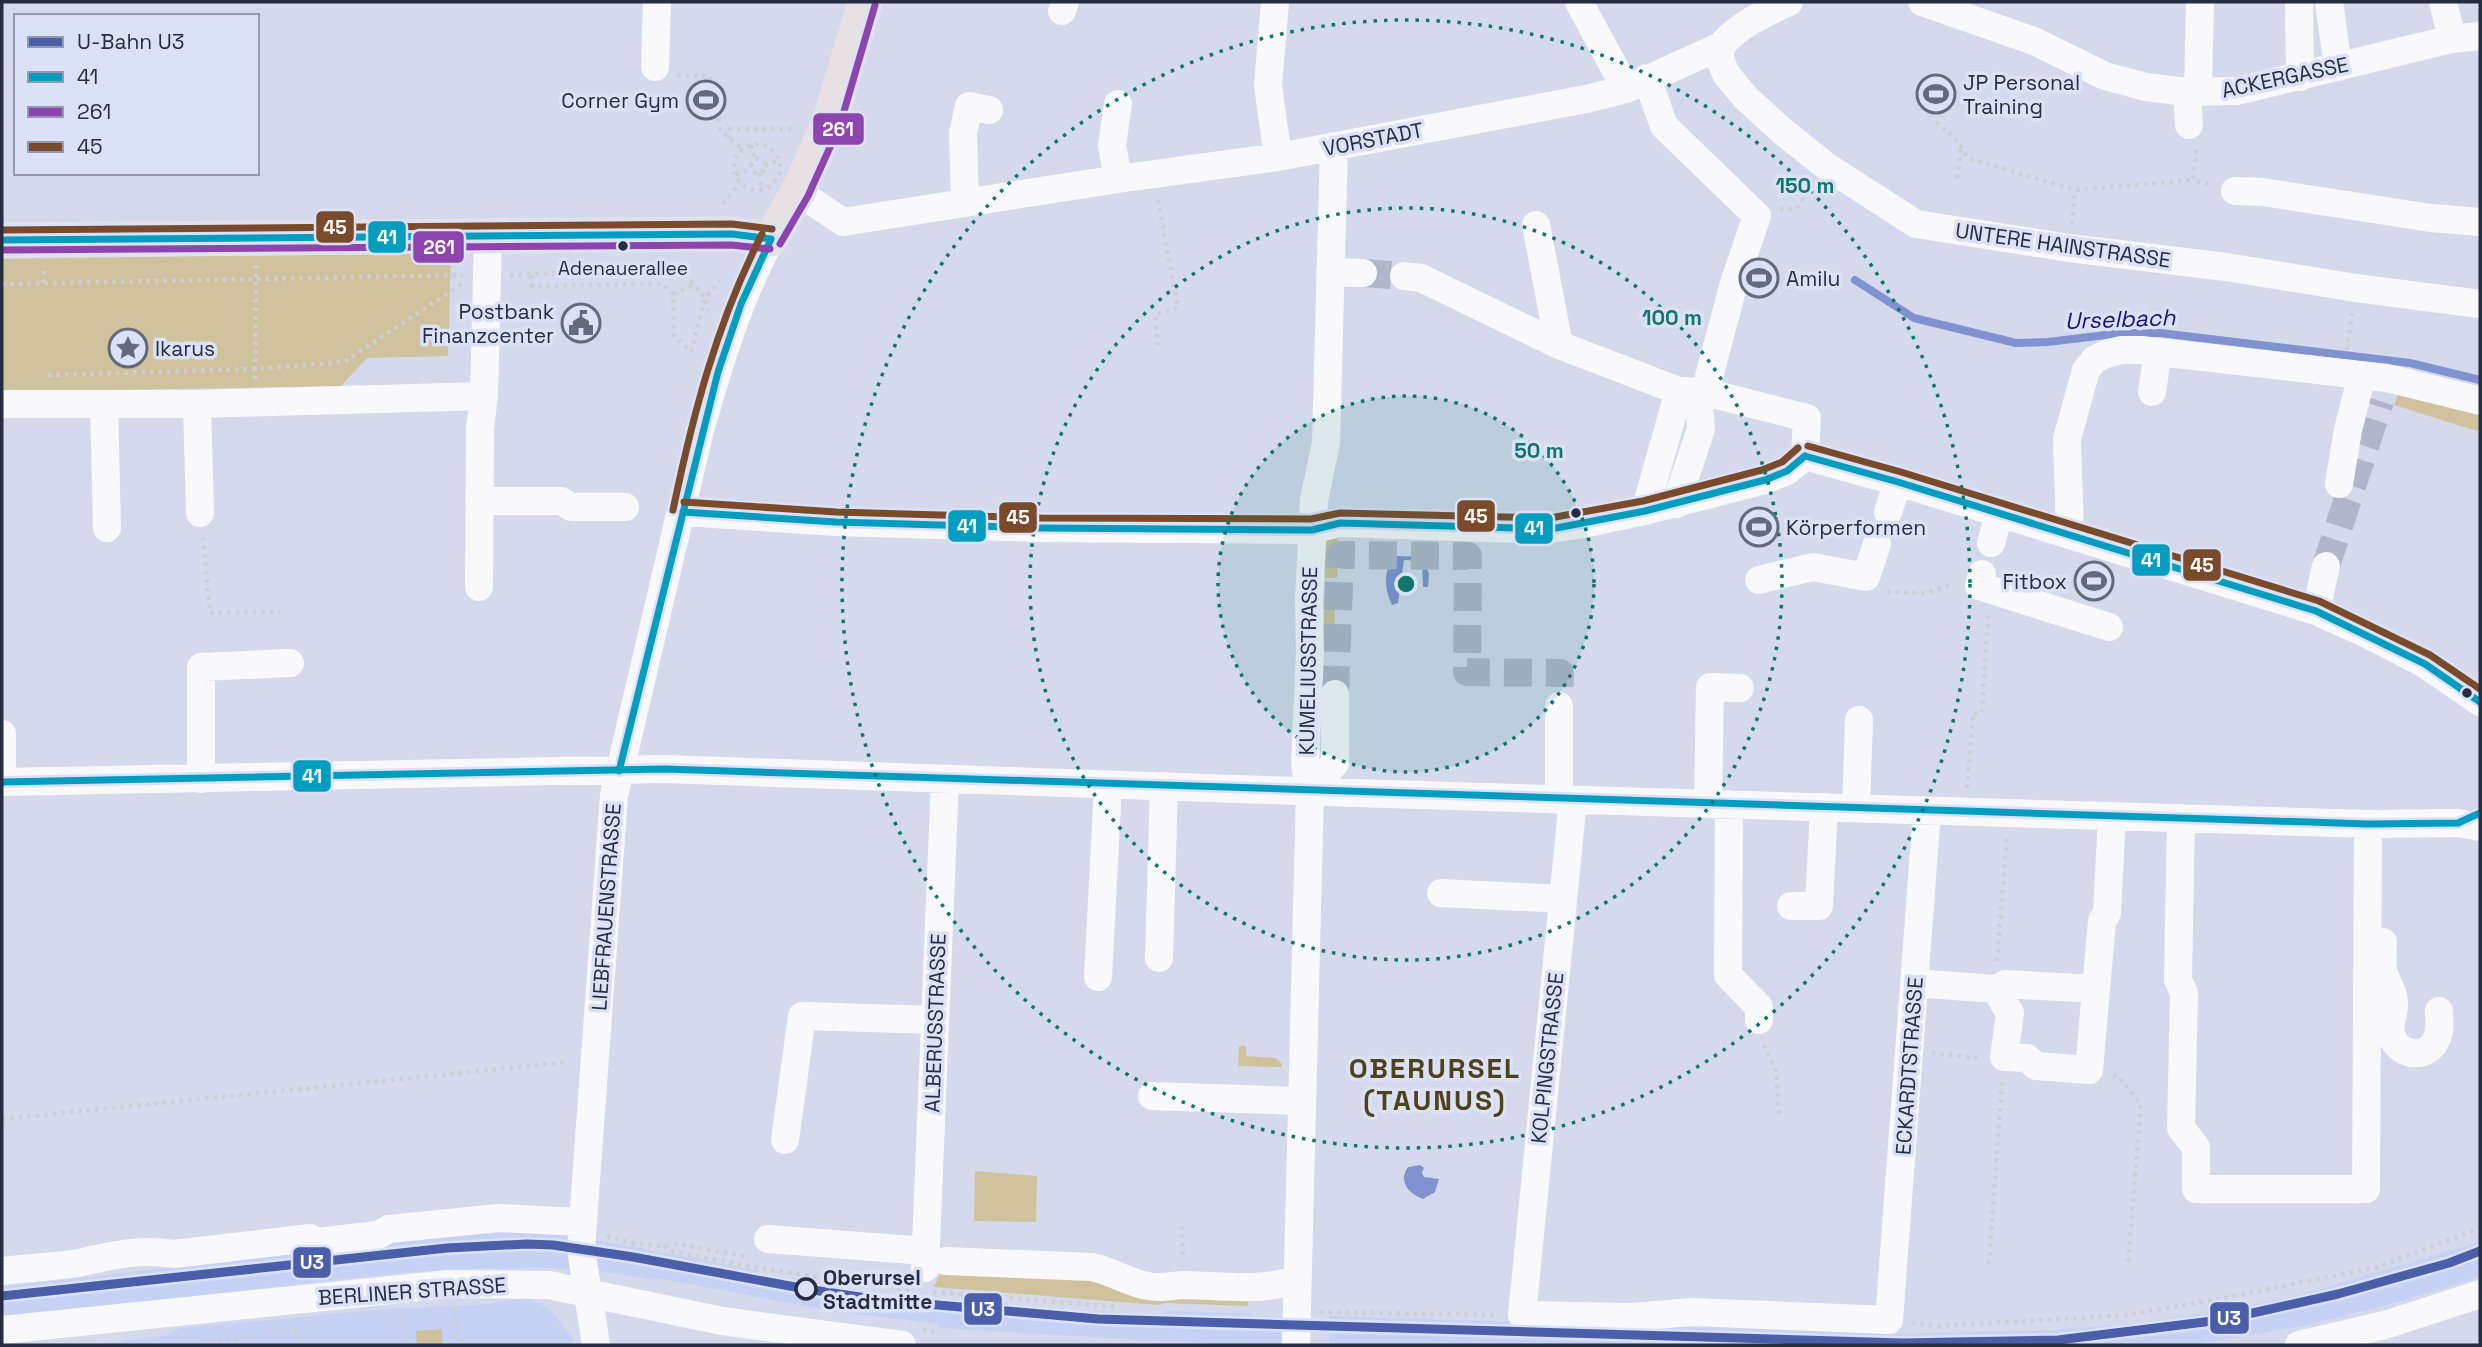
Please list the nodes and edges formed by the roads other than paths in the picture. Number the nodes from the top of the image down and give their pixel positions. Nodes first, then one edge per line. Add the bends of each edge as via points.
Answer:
1 (657, 2) edge
2 (865, 2) edge
3 (1275, 2) edge
4 (1579, 2) edge
5 (1788, 2) edge
6 (1922, 2) edge
7 (2200, 2) edge
8 (2299, 2) edge
9 (2329, 2) edge
10 (2443, 2) edge
11 (2480, 36) edge
12 (2452, 38) junction
13 (1721, 46) junction
14 (655, 67) road end
15 (2338, 67) junction
16 (2300, 77) junction
17 (1636, 84) junction
18 (2193, 92) junction
19 (1118, 104) dead end
20 (989, 110) dead end
21 (2189, 125) road end
22 (1335, 146) junction
23 (1278, 157) junction
24 (1118, 179) junction
25 (2235, 191) road end
26 (798, 192) junction
27 (965, 202) junction
28 (2480, 222) edge
29 (1536, 225) dead end
30 (488, 236) junction
31 (771, 239) junction
32 (2, 240) edge
33 (1330, 272) junction
34 (1363, 272) tunnel mouth
35 (1404, 276) tunnel mouth
36 (2480, 304) edge
37 (1559, 345) junction
38 (2158, 352) junction
39 (2369, 377) junction
40 (2152, 392) dead end
41 (484, 396) junction
42 (1694, 396) junction
43 (2480, 401) edge
44 (2, 404) edge
45 (198, 404) junction
46 (104, 405) junction
47 (1805, 456) junction
48 (1898, 482) junction
49 (2339, 484) dead end
50 (479, 501) junction
51 (1676, 504) junction
52 (625, 507) dead end
53 (1645, 511) junction
54 (682, 512) junction
55 (1888, 512) dead end
56 (200, 513) road end
57 (1999, 514) junction
58 (107, 528) dead end
59 (1312, 530) junction
60 (2070, 535) junction
61 (1991, 543) dead end
62 (1877, 544) dead end
63 (2326, 566) tunnel mouth
64 (1759, 580) dead end
65 (1986, 584) road end
66 (479, 587) dead end
67 (2316, 611) junction
68 (2109, 627) dead end
69 (290, 663) dead end
70 (1740, 688) dead end
71 (1335, 694) tunnel mouth
72 (2480, 702) edge
73 (1559, 706) tunnel mouth
74 (1859, 720) dead end
75 (2, 734) edge
76 (619, 771) junction
77 (201, 779) junction
78 (945, 779) junction
79 (2, 782) edge
80 (1108, 785) junction
81 (1164, 786) junction
82 (1310, 792) junction
83 (1566, 800) junction
84 (1727, 804) junction
85 (1824, 807) junction
86 (1856, 808) junction
87 (1927, 811) junction
88 (2112, 816) junction
89 (2181, 818) junction
90 (2473, 821) edge
91 (2375, 824) junction
92 (1441, 892) dead end
93 (1727, 895) junction
94 (1563, 899) junction
95 (1791, 906) dead end
96 (1737, 926) dead end
97 (1159, 958) dead end
98 (1709, 959) dead end
99 (1098, 977) dead end
100 (1915, 984) junction
101 (2000, 986) junction
102 (2095, 989) junction
103 (2439, 1011) dead end
104 (935, 1020) junction
105 (1759, 1020) road end
106 (1152, 1096) dead end
107 (1302, 1101) junction
108 (785, 1140) dead end
109 (583, 1222) junction
110 (768, 1239) dead end
111 (2, 1271) edge
112 (930, 1273) junction
113 (1298, 1279) junction
114 (588, 1294) junction
115 (2480, 1294) edge
116 (1889, 1320) joint
117 (2, 1330) edge
118 (2339, 1341) edge
119 (596, 1345) edge
120 (902, 1345) edge
121 (1296, 1345) edge
122 (2299, 1345) edge

1 - 14 street
2 - 26 main road via 827,129
3 - 23 street via 1268,86
4 - 17 street
5 - 13 street, VORSTADT via 1751,21
6 - 18 street, ACKERGASSE via 2034,41 2105,76 2146,88
7 - 18 street
8 - 16 street
9 - 15 street
10 - 12 street
11 - 12 street, ACKERGASSE
12 - 15 street, ACKERGASSE
13 - 17 street, VORSTADT
13 - 36 street, UNTERE HAINSTRASSE via 1726,74 1781,130 1826,166 1916,224
15 - 16 street, ACKERGASSE
16 - 18 street, ACKERGASSE via 2237,91
17 - 22 street, VORSTADT via 1591,98
17 - 42 street via 1664,126 1757,216
18 - 21 street
19 - 24 street via 1112,145
20 - 27 street via 969,106 963,133
22 - 23 street, VORSTADT
22 - 33 street, KUMELIUSSTRASSE
23 - 24 street, VORSTADT
24 - 27 street, VORSTADT
25 - 28 street
26 - 27 street, VORSTADT via 843,222
26 - 31 main road
29 - 37 street
30 - 31 main road via 732,234
30 - 32 main road
30 - 41 street via 482,274
31 - 54 street, LIEBFRAUENSTRASSE via 723,352
33 - 34 street
33 - 59 street, KUMELIUSSTRASSE via 1326,443
35 - 37 street via 1421,278
37 - 42 street
38 - 39 street
38 - 40 street
38 - 60 street via 2109,353 2086,370 2067,439
39 - 43 street
39 - 49 street via 2348,430
41 - 45 street
41 - 50 street
42 - 47 street via 1807,418
42 - 51 street via 1701,429
42 - 53 street
44 - 46 street
45 - 46 street
45 - 56 street
46 - 58 street
47 - 48 street
47 - 51 street via 1787,471 1765,480
48 - 55 street
48 - 57 street
50 - 52 street
50 - 66 street
51 - 53 street
53 - 59 street via 1551,529 1340,523
54 - 59 street via 1041,528
54 - 76 street, LIEBFRAUENSTRASSE
57 - 60 street
57 - 61 street
59 - 82 street, KUMELIUSSTRASSE via 1306,764
60 - 67 street
62 - 64 street via 1866,576 1813,567
63 - 67 street
65 - 68 street
67 - 72 street via 2425,664
69 - 77 street via 201,667
70 - 84 street via 1710,687
71 - 82 street via 1335,763
73 - 83 street, KOLPINGSTRASSE
74 - 86 street
75 - 79 street
76 - 77 street
76 - 78 street
76 - 109 street, LIEBFRAUENSTRASSE
77 - 79 street
78 - 80 street
78 - 104 street, ALBERUSSTRASSE
80 - 81 street
80 - 99 street
81 - 82 street
81 - 97 street
82 - 83 street
82 - 107 street, KUMELIUSSTRASSE
83 - 84 street
83 - 94 street, KOLPINGSTRASSE
84 - 85 street
84 - 93 street
84 - 96 street
85 - 86 street
85 - 95 street via 1819,906
86 - 87 street
87 - 88 street
87 - 100 street, ECKARDTSTRASSE
88 - 89 street
88 - 102 street via 2107,913 2102,921
89 - 91 street
89 - 91 street via 2181,1128 2196,1147 2196,1189 2366,1189
90 - 91 street
91 - 103 street via 2384,970 2394,1004 2390,1033 2400,1049 2417,1054 2433,1045
92 - 94 street
93 - 98 street via 1716,906
93 - 105 street via 1728,975 1759,1007
94 - 116 street, KOLPINGSTRASSE via 1522,1315 1632,1317 1692,1312
100 - 101 street
100 - 116 street, ECKARDTSTRASSE
101 - 102 street
101 - 102 street via 2010,1013 2004,1057 2027,1058 2036,1066 2090,1070
104 - 108 street via 802,1016
104 - 112 street, ALBERUSSTRASSE
106 - 107 street
107 - 113 street, KUMELIUSSTRASSE
109 - 111 street via 498,1218 388,1229 378,1235 317,1242 310,1238 174,1254 153,1250
109 - 114 street, LIEBFRAUENSTRASSE via 581,1249
110 - 112 street
112 - 113 street via 1092,1267 1149,1287 1257,1288
113 - 121 street, KUMELIUSSTRASSE
114 - 117 street, BERLINER STRASSE via 549,1285 449,1284
114 - 119 street, LIEBFRAUENSTRASSE
114 - 120 street, BERLINER STRASSE via 722,1321
115 - 118 street
118 - 122 street

